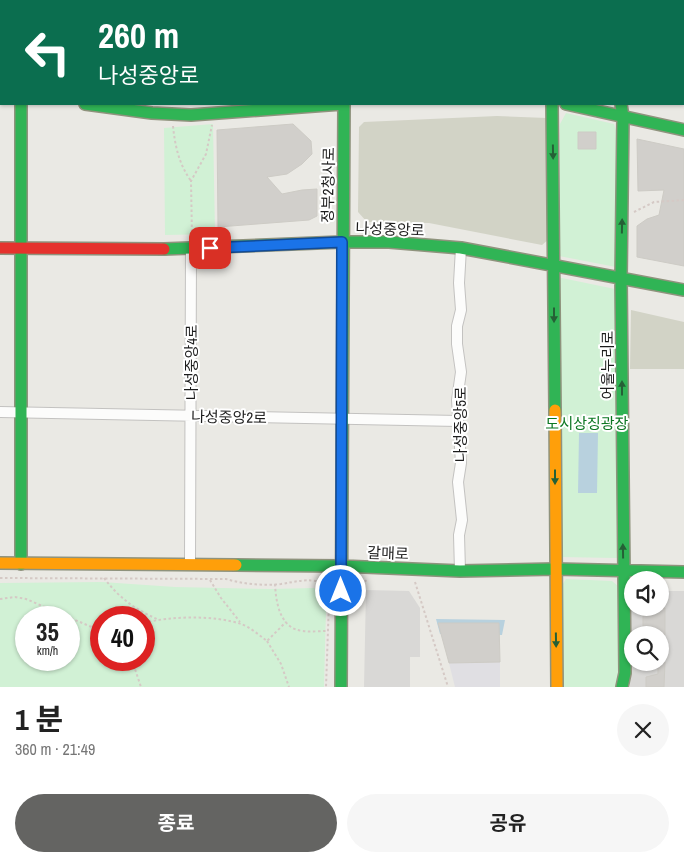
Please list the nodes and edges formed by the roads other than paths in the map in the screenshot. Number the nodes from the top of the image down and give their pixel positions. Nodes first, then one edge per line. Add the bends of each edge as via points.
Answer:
1 (21, 105) edge
2 (92, 105) edge
3 (318, 105) edge
4 (343, 105) edge
5 (552, 105) edge
6 (570, 105) edge
7 (621, 105) edge
8 (191, 110) edge
9 (623, 117) junction
10 (684, 130) edge
11 (342, 242) junction
12 (0, 248) edge
13 (21, 248) junction
14 (461, 248) junction
15 (191, 249) junction
16 (554, 266) junction
17 (621, 279) junction
18 (684, 290) edge
19 (0, 412) edge
20 (21, 412) junction
21 (191, 417) junction
22 (342, 418) junction
23 (458, 420) junction
24 (0, 563) edge
25 (21, 564) junction
26 (190, 564) junction
27 (341, 566) junction
28 (555, 570) junction
29 (460, 571) junction
30 (624, 571) joint
31 (669, 572) edge
32 (684, 572) edge
33 (624, 616) edge
34 (341, 687) edge
35 (557, 687) edge
36 (622, 687) edge

1 - 13 street
2 - 8 street via 152,113
3 - 8 street
4 - 11 street, 정부2청사로
5 -> 16 street
6 - 9 street
7 - 9 street, 어울누리로
9 - 10 street
17 -> 9 street, 어울누리로
11 - 14 street, 나성중앙로
11 - 15 street, 나성중앙로
11 - 22 street, 정부2청사로
12 - 13 street, 나성중앙로
13 - 15 street, 나성중앙로
13 - 20 street
14 - 16 street, 나성중앙로
14 - 23 street, 나성중앙5로 via 461,310 457,326 461,372
15 - 21 street, 나성중앙4로
16 - 17 street, 나성중앙로
16 -> 28 street
17 - 18 street, 나성중앙로
30 -> 17 street, 어울누리로
19 - 20 street, 나성중앙2로
20 - 21 street, 나성중앙2로
20 - 25 street
21 - 22 street, 나성중앙2로
21 - 26 street, 나성중앙4로
22 - 23 street, 나성중앙2로
22 - 27 street, 정부2청사로
23 - 29 street, 나성중앙5로 via 462,520
24 - 25 street, 갈매로
25 - 26 street, 갈매로
26 - 27 street, 갈매로
27 - 29 street, 갈매로
27 - 34 street, 정부2청사로
28 - 29 street, 갈매로
28 - 30 street, 갈매로
28 -> 35 street
31 - 32 street, 갈매로
33 - 36 street, 어울누리로 via 625,673

